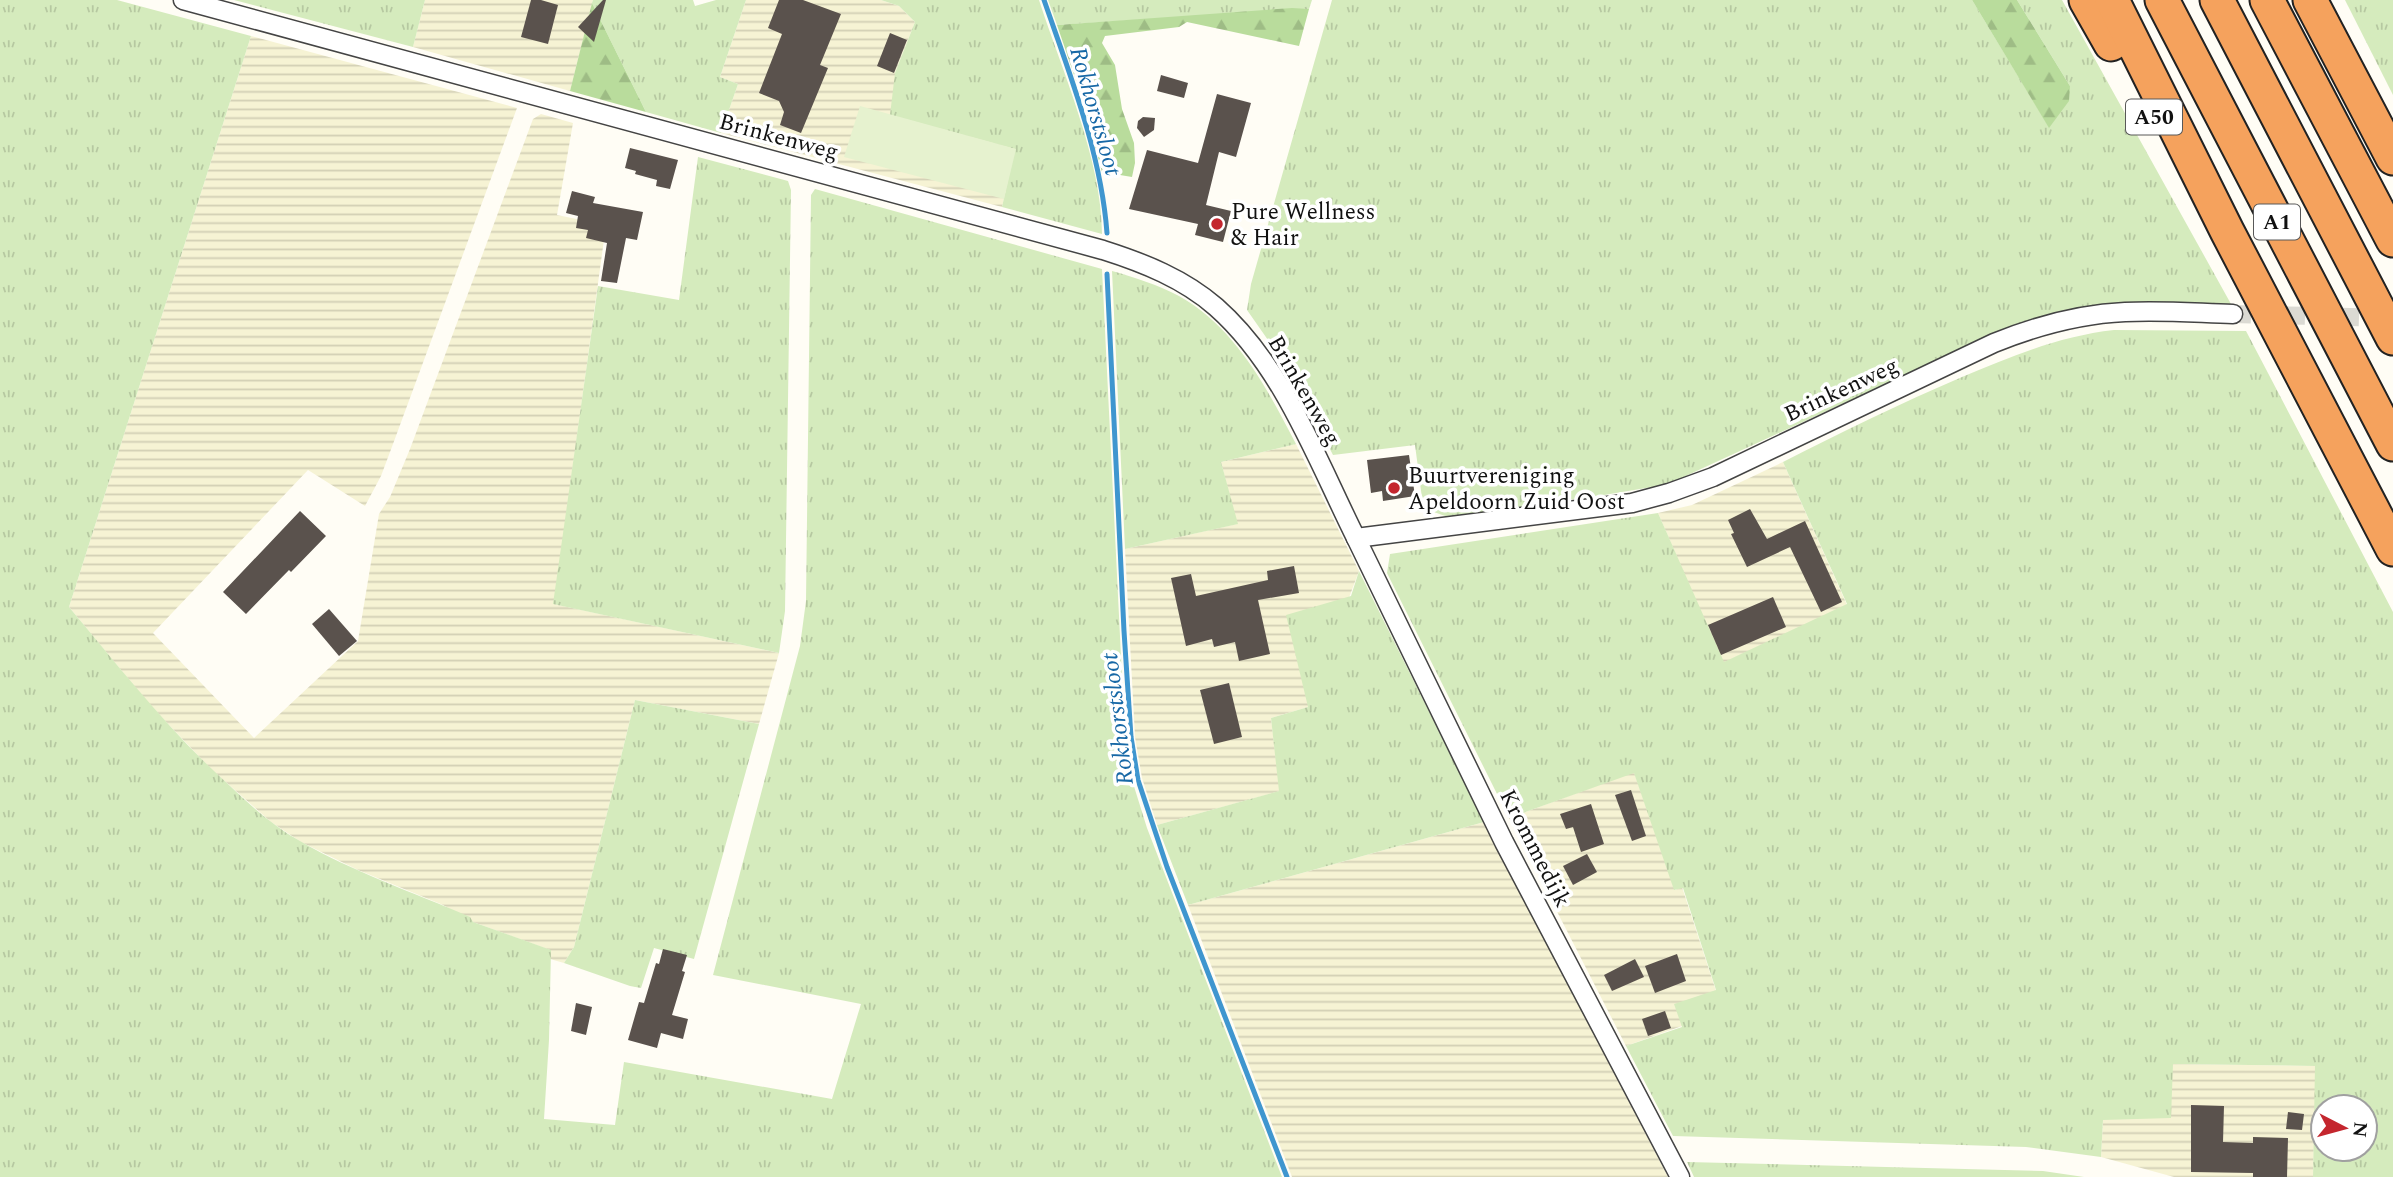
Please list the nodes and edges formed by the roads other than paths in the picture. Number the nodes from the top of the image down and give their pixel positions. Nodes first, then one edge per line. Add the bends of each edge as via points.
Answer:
1 (183, 0) edge
2 (2086, 0) edge
3 (2112, 0) edge
4 (2162, 0) edge
5 (2217, 0) edge
6 (2267, 0) edge
7 (2312, 2) edge
8 (2393, 158) edge
9 (2227, 231) junction
10 (2393, 240) edge
11 (2233, 314) tunnel mouth
12 (2393, 338) edge
13 (2393, 444) edge
14 (1356, 538) junction
15 (2393, 548) edge
16 (1680, 1177) edge

1 - 14 street, Brinkenweg via 1090,246 1157,270 1215,306 1257,351 1289,403
2 - 9 highway, A50 via 2140,96
3 - 9 highway, A1
4 - 13 highway, A1
5 - 12 highway, A1
6 - 10 highway
7 - 8 highway
9 - 15 highway, A1
11 - 14 street, Brinkenweg via 2124,312 2055,322 1994,343 1713,477 1669,493 1600,508
14 - 16 street, Krommedijk via 1504,842

